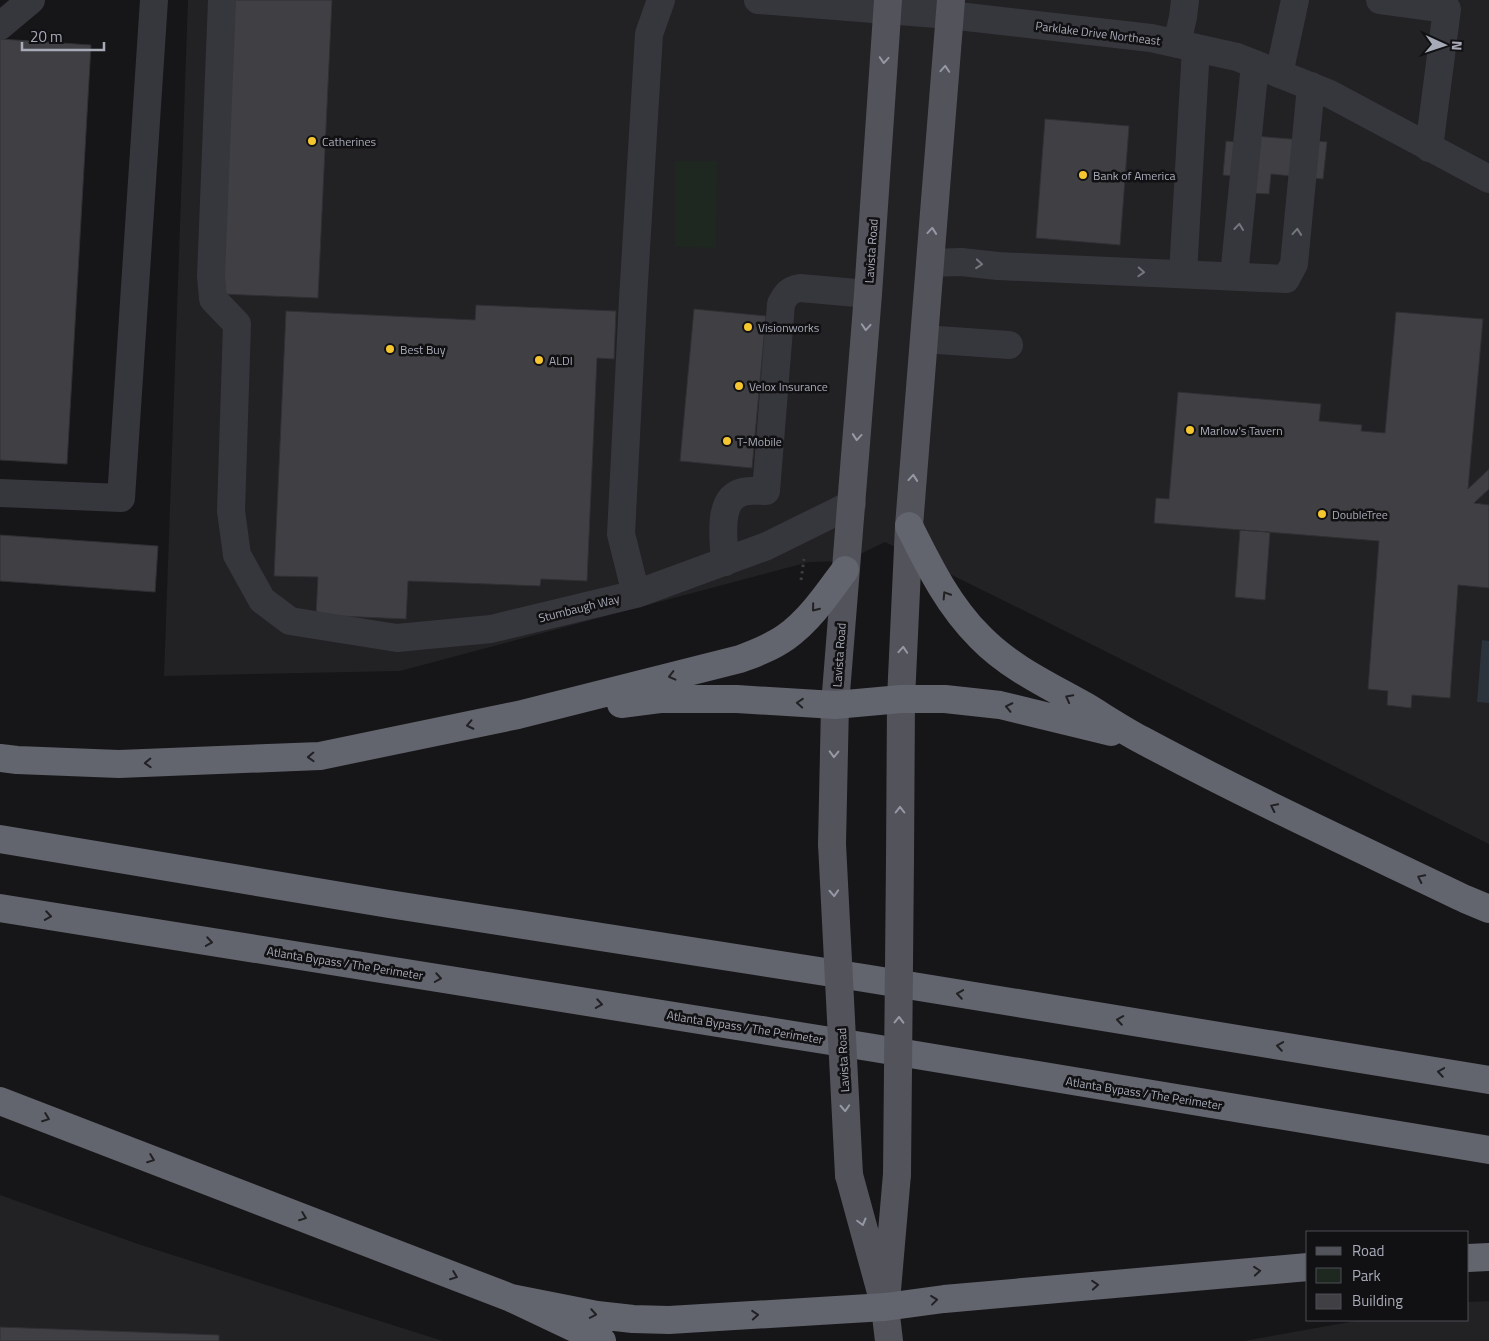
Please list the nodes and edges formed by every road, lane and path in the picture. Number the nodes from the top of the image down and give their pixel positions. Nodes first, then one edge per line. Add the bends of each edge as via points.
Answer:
1 (31, 0) edge
2 (154, 0) edge
3 (222, 0) edge
4 (661, 0) edge
5 (758, 0) edge
6 (1185, 0) edge
7 (1295, 0) edge
8 (1380, 0) edge
9 (888, 6) edge
10 (950, 8) edge
11 (0, 26) edge
12 (1187, 46) junction
13 (1267, 69) junction
14 (1311, 86) junction
15 (1429, 148) junction
16 (1489, 179) edge
17 (930, 263) junction
18 (1183, 273) junction
19 (1234, 276) junction
20 (868, 294) junction
21 (924, 339) junction
22 (1009, 345) dead end
23 (0, 493) edge
24 (852, 504) junction
25 (909, 526) junction
26 (805, 553) dead end
27 (725, 562) junction
28 (845, 570) junction
29 (801, 581) dead end
30 (636, 594) junction
31 (901, 699) junction
32 (836, 705) junction
33 (518, 715) junction
34 (1141, 740) junction
35 (0, 758) edge
36 (0, 839) edge
37 (0, 908) edge
38 (1489, 909) edge
39 (1489, 1080) edge
40 (0, 1100) edge
41 (1489, 1150) edge
42 (1489, 1256) edge
43 (1469, 1258) edge
44 (1306, 1267) edge
45 (511, 1298) junction
46 (885, 1307) junction
47 (602, 1341) edge
48 (889, 1341) edge

1 - 11 street
2 - 23 street via 121,498
3 - 30 street, Stumbaugh Way via 211,276 213,300 237,324 231,511 237,555 262,600 290,621 397,638 491,629
4 - 30 street via 649,34 621,534
5 - 9 street, Parklake Drive Northeast
6 - 12 street
7 - 13 street
8 - 15 street via 1447,9
9 - 10 street, Parklake Drive Northeast
9 -> 20 main road, Lavista Road
10 - 12 street, Parklake Drive Northeast
17 -> 10 main road, Lavista Road
12 - 13 street, Parklake Drive Northeast via 1237,57
12 - 18 street
13 - 14 street, Parklake Drive Northeast
19 -> 13 street
14 - 15 street, Parklake Drive Northeast
19 -> 14 street via 1286,279 1294,264
15 - 16 street, Parklake Drive Northeast
17 -> 18 street
17 - 21 main road, Lavista Road
18 - 19 street
20 -> 24 main road, Lavista Road
20 - 27 street via 800,288 791,289 785,295 781,304 766,491 742,492 727,506 723,519
21 - 22 street
25 -> 21 main road, Lavista Road
24 - 27 street, Stumbaugh Way via 767,546
24 - 28 main road, Lavista Road
31 -> 25 main road, Lavista Road
34 -> 25 highway via 1042,684 980,638 948,598
26 - 29 path
27 - 30 street, Stumbaugh Way
28 - 32 main road, Lavista Road
28 -> 33 highway via 809,616 786,637 764,649 740,659
31 - 32 highway
34 -> 31 highway via 1000,705 945,699
46 -> 31 main road, Lavista Road, bridge via 897,1174
32 -> 33 highway via 737,699 660,699
32 -> 46 main road, Lavista Road, bridge via 832,844 849,1174
33 -> 35 highway via 320,756 119,764
38 -> 34 highway via 1267,804
39 -> 36 highway
37 -> 41 highway, Atlanta Bypass / The Perimeter
40 -> 45 highway
42 - 43 highway
46 -> 44 highway
45 -> 46 highway via 597,1315 670,1320
45 - 47 highway
46 - 48 main road, Lavista Road

